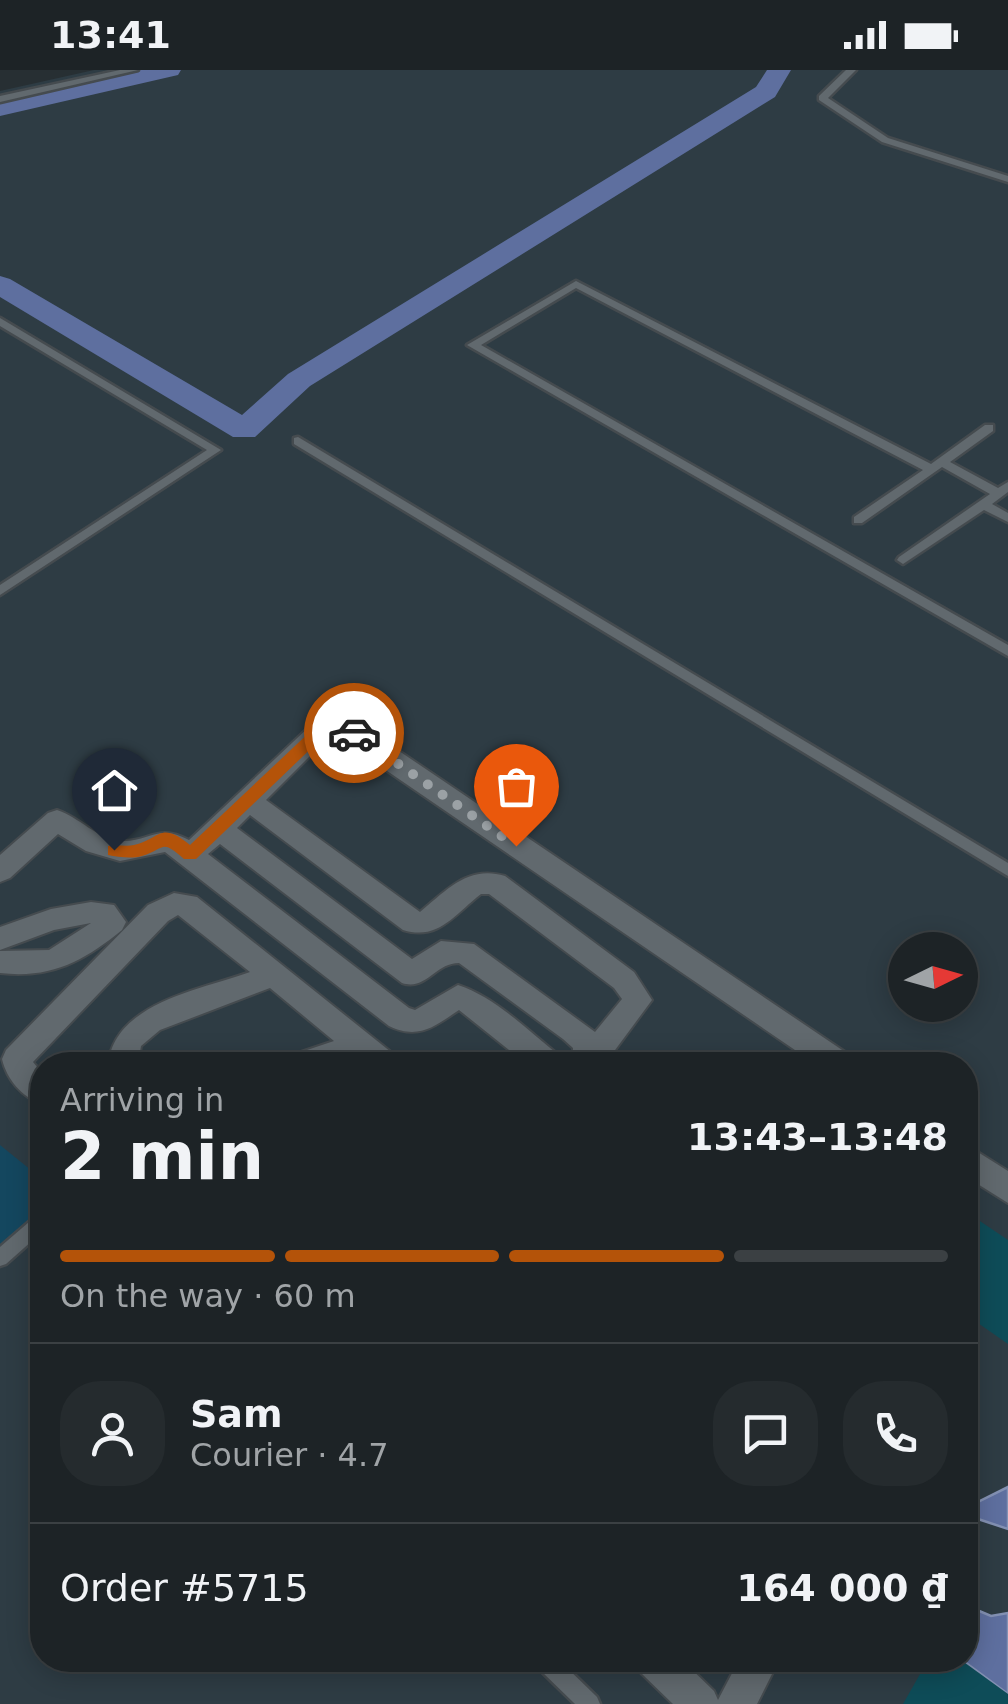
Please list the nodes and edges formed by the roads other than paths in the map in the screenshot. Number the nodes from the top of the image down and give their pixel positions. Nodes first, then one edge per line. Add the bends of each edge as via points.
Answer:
1 (133, 70) edge
2 (851, 70) edge
3 (0, 99) edge
4 (1008, 178) edge
5 (0, 321) edge
6 (988, 428) dead end
7 (298, 441) dead end
8 (937, 466) junction
9 (1003, 490) edge
10 (983, 505) junction
11 (1008, 518) edge
12 (858, 520) dead end
13 (903, 560) dead end
14 (0, 591) edge
15 (1008, 651) edge
16 (249, 802) junction
17 (219, 828) junction
18 (190, 854) junction
19 (1008, 870) edge
20 (0, 871) edge
21 (0, 939) edge
22 (0, 962) edge
23 (274, 975) junction
24 (360, 1044) junction
25 (124, 1052) edge
26 (337, 1052) edge
27 (370, 1052) edge
28 (533, 1052) edge
29 (588, 1052) edge
30 (597, 1052) edge
31 (821, 1052) edge
32 (30, 1080) edge
33 (978, 1167) edge
34 (1008, 1189) edge
35 (30, 1232) edge
36 (0, 1258) edge
37 (557, 1672) edge
38 (667, 1672) edge
39 (753, 1672) edge
40 (590, 1704) edge
41 (701, 1704) edge
42 (736, 1704) edge

1 - 3 lane
2 - 4 lane via 822,98 852,120 885,140
5 - 14 lane via 215,450
6 - 8 lane
7 - 19 lane
8 - 9 lane
8 - 12 lane
8 - 15 lane via 576,284 473,346
9 - 10 lane
10 - 11 lane
10 - 13 lane
16 - 17 street
16 - 30 street via 413,922 423,924 475,883 495,884 624,980 638,1000
16 - 31 street via 319,732 336,726 353,732
17 - 18 street
17 - 29 street via 412,975 442,952 464,952 573,1030
18 - 20 street via 173,840 158,839 138,851 114,850 57,820
18 - 28 street via 409,1023 458,998
21 - 22 street via 90,912 112,922 68,958 21,966
23 - 24 street
23 - 25 street via 150,1021 132,1033
23 - 32 street via 188,905 174,904 17,1059
24 - 26 street
24 - 27 street
33 - 34 street
35 - 36 lane
37 - 40 lane
38 - 41 street
39 - 42 street

